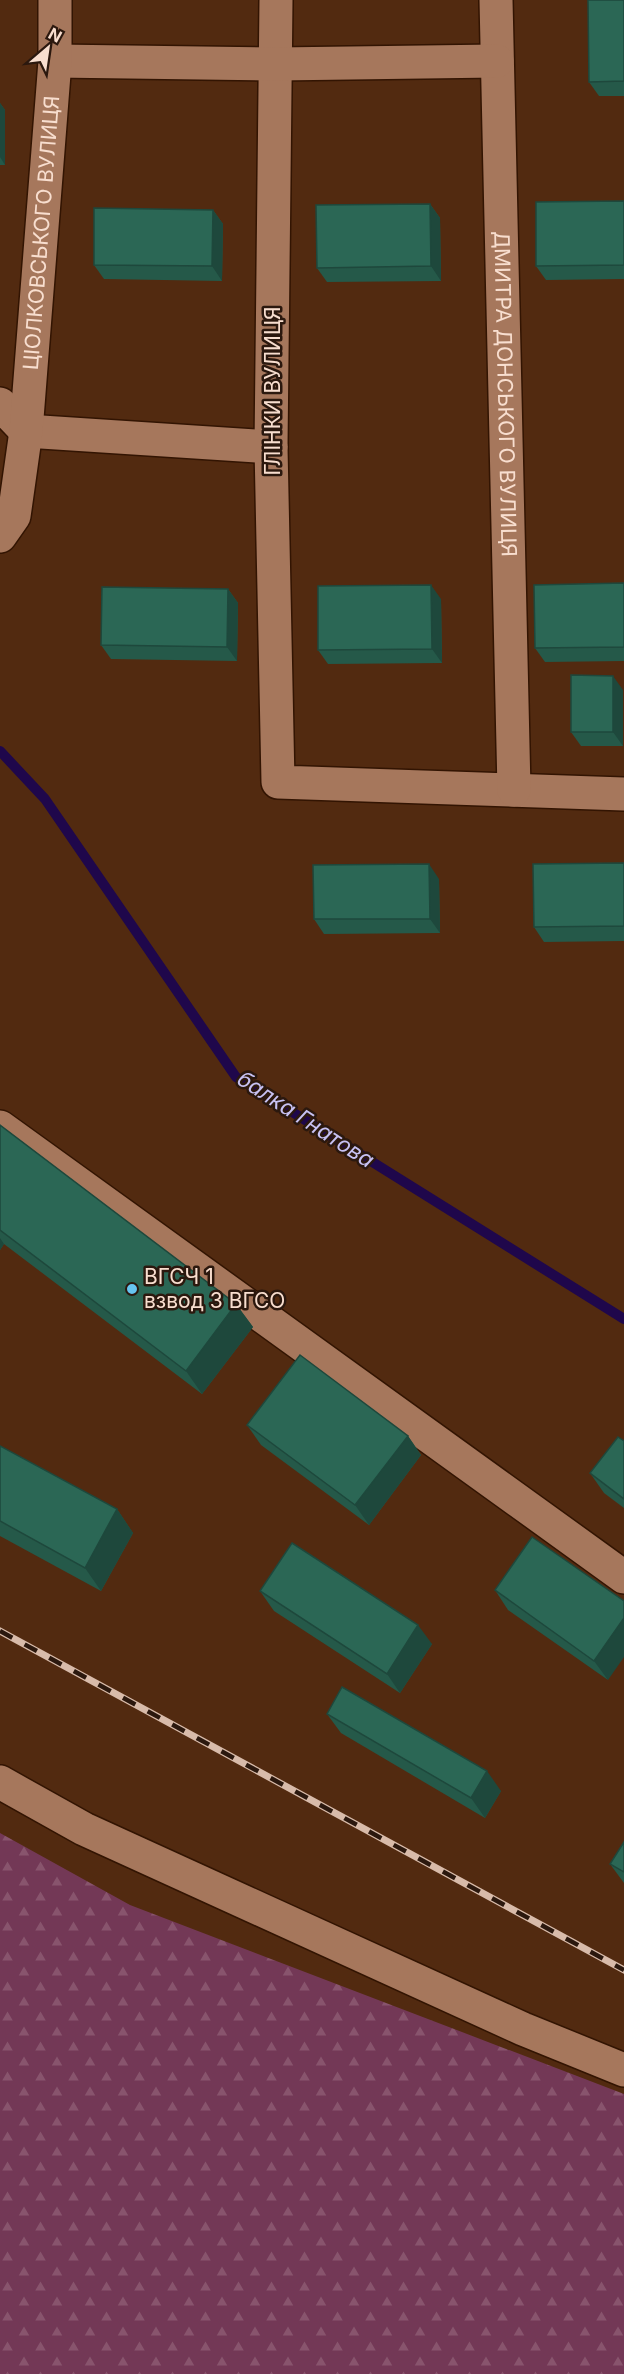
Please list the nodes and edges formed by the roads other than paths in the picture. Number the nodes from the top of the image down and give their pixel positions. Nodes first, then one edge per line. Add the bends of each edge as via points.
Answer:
1 (55, 0) edge
2 (276, 0) edge
3 (496, 0) edge
4 (55, 61) junction
5 (497, 61) junction
6 (277, 64) junction
7 (0, 404) edge
8 (26, 431) junction
9 (271, 447) junction
10 (0, 536) edge
11 (514, 790) junction
12 (624, 794) edge
13 (0, 1127) edge
14 (624, 1577) edge
15 (0, 1782) edge
16 (624, 2070) edge

1 - 4 street, ЦІОЛКОВСЬКОГО ВУЛИЦЯ
2 - 6 street, ГЛІНКИ ВУЛИЦЯ
3 - 5 street, ДМИТРА ДОНСЬКОГО ВУЛИЦЯ
4 - 6 street
4 - 8 street, ЦІОЛКОВСЬКОГО ВУЛИЦЯ
5 - 6 street
5 - 11 street, ДМИТРА ДОНСЬКОГО ВУЛИЦЯ
6 - 9 street, ГЛІНКИ ВУЛИЦЯ
7 - 8 street
8 - 9 street
8 - 10 street, ЦІОЛКОВСЬКОГО ВУЛИЦЯ via 14,516
9 - 11 street, ГЛІНКИ ВУЛИЦЯ via 278,782
11 - 12 street
13 - 14 street
15 - 16 street via 84,1829

